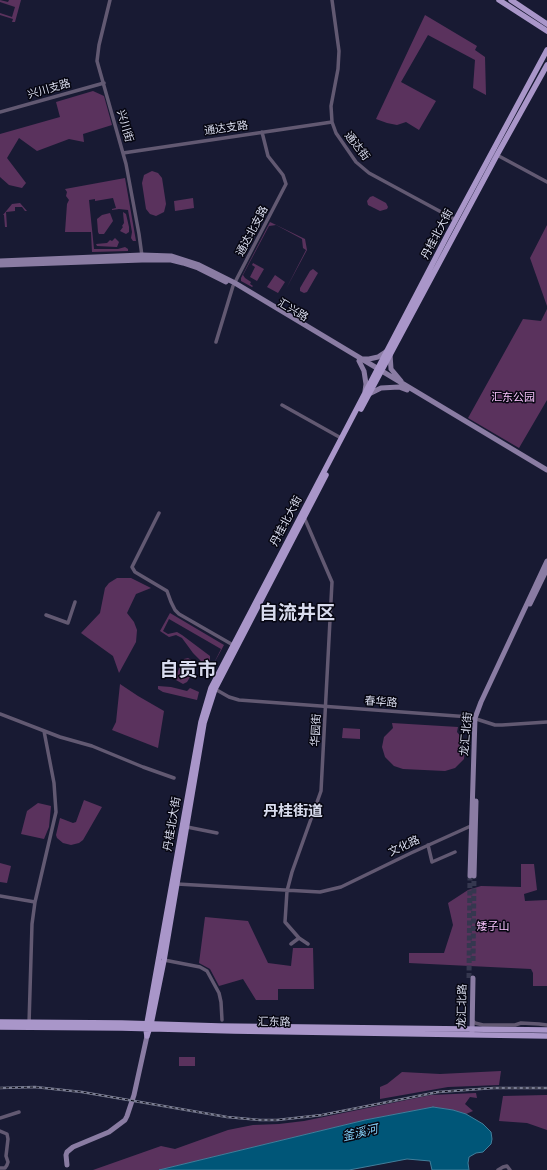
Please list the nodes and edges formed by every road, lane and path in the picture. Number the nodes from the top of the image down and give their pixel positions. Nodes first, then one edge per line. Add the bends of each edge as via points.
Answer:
1 (110, 0) edge
2 (332, 0) edge
3 (499, 0) edge
4 (511, 0) edge
5 (547, 24) edge
6 (547, 31) edge
7 (547, 50) edge
8 (547, 65) edge
9 (104, 83) junction
10 (0, 112) edge
11 (332, 122) junction
12 (262, 132) junction
13 (123, 152) junction
14 (496, 155) junction
15 (547, 182) edge
16 (458, 221) junction
17 (142, 257) junction
18 (0, 261) edge
19 (0, 266) edge
20 (234, 285) junction
21 (216, 342) dead end
22 (389, 352) junction
23 (360, 360) junction
24 (379, 371) junction
25 (407, 388) junction
26 (367, 394) junction
27 (282, 405) dead end
28 (341, 438) junction
29 (547, 470) edge
30 (547, 474) edge
31 (159, 513) dead end
32 (304, 517) junction
33 (547, 561) edge
34 (547, 569) edge
35 (75, 602) dead end
36 (46, 615) dead end
37 (232, 646) junction
38 (215, 689) junction
39 (326, 706) junction
40 (0, 714) edge
41 (477, 718) junction
42 (547, 722) edge
43 (44, 731) junction
44 (174, 778) dead end
45 (473, 825) junction
46 (186, 827) junction
47 (217, 833) dead end
48 (428, 845) junction
49 (455, 852) dead end
50 (472, 876) tunnel mouth
51 (177, 884) junction
52 (287, 891) junction
53 (0, 896) edge
54 (35, 902) junction
55 (299, 938) junction
56 (291, 944) dead end
57 (308, 944) dead end
58 (164, 960) junction
59 (222, 1020) dead end
60 (472, 1020) junction
61 (0, 1022) edge
62 (29, 1024) junction
63 (547, 1025) edge
64 (148, 1026) junction
65 (0, 1027) edge
66 (547, 1030) edge
67 (470, 1032) junction
68 (147, 1036) joint
69 (547, 1036) edge
70 (19, 1112) dead end
71 (0, 1118) edge
72 (0, 1131) edge
73 (67, 1165) dead end
74 (0, 1168) edge
75 (510, 1169) edge
76 (498, 1170) edge

1 - 9 street, 兴川街 via 97,53
2 - 11 street, 通达街 via 339,51 331,106
3 - 6 main road
4 - 5 main road
7 - 16 main road, 丹桂北大街
8 - 14 main road, 丹桂北大街
9 - 10 street, 兴川支路
9 - 13 street, 兴川街
11 - 12 street, 通达支路
11 - 16 street, 通达街 via 342,143 356,162 369,173
12 - 13 street, 通达支路
12 - 20 street, 通达北支路 via 268,156 283,175 286,184
13 - 17 street, 兴川街
14 - 15 street
14 - 16 main road, 丹桂北大街
16 - 22 main road, 丹桂北大街
17 - 18 main road
17 - 19 main road, 汇兴路
17 - 20 main road, 汇兴路 via 183,263
20 - 21 street, 通达北支路
20 - 23 main road, 汇兴路
22 - 23 main road
22 - 24 main road, 丹桂北大街
22 - 25 main road via 391,369
23 - 24 main road, 汇兴路
23 - 26 main road
24 - 25 main road
24 - 26 main road, 丹桂北大街
25 - 26 main road via 381,388
25 - 29 main road
25 - 30 main road
26 - 28 main road, 丹桂北大街
26 - 32 main road, 丹桂北大街
27 - 28 street
28 - 37 main road, 丹桂北大街
31 - 37 street via 132,567 135,572 167,591 170,602 179,614
32 - 38 main road, 丹桂北大街
32 - 39 street, 华园街 via 332,582
33 - 41 main road, 龙汇北街 via 481,702
34 - 41 main road, 龙汇北街
35 - 36 street via 68,623
37 - 64 main road, 丹桂北大街 via 212,688 200,722
38 - 39 street, 春华路 via 239,700
38 - 46 main road, 丹桂北大街 via 204,723
39 - 41 street, 春华路
39 - 52 street, 华园街 via 321,795
40 - 43 street
41 - 42 street, 春华路 via 495,725
41 - 45 main road, 龙汇北街
43 - 44 street via 86,744
43 - 54 street via 54,783 56,812
45 - 48 street, 文化路
45 - 50 main road, 龙汇北街
46 - 47 street
46 - 51 main road, 丹桂北大街
48 - 49 street via 432,862
48 - 52 street, 文化路 via 341,887 320,892
51 - 52 street
51 - 58 main road, 丹桂北大街
52 - 55 street, 华园街 via 285,922
53 - 54 street
54 - 62 street
55 - 56 street
55 - 57 street, 华园街
58 - 59 street via 200,967 207,971 219,993
58 - 64 main road, 丹桂北大街
60 - 63 street via 484,1025
60 - 67 main road, 龙汇北路
60 - 67 main road, 龙汇北路 via 471,978
61 - 62 main road, 汇东路
62 - 64 main road, 汇东路
62 - 65 main road, 汇东路
64 - 67 main road, 汇东路 via 234,1031
64 - 68 main road, 丹桂北大街
66 - 67 main road, 汇东路
67 - 69 main road, 汇东路
68 - 73 main road, 丹桂北大街 via 127,1116 109,1132 72,1148 66,1155
70 - 71 street
72 - 74 street via 7,1134 8,1166
75 - 76 street via 507,1166

